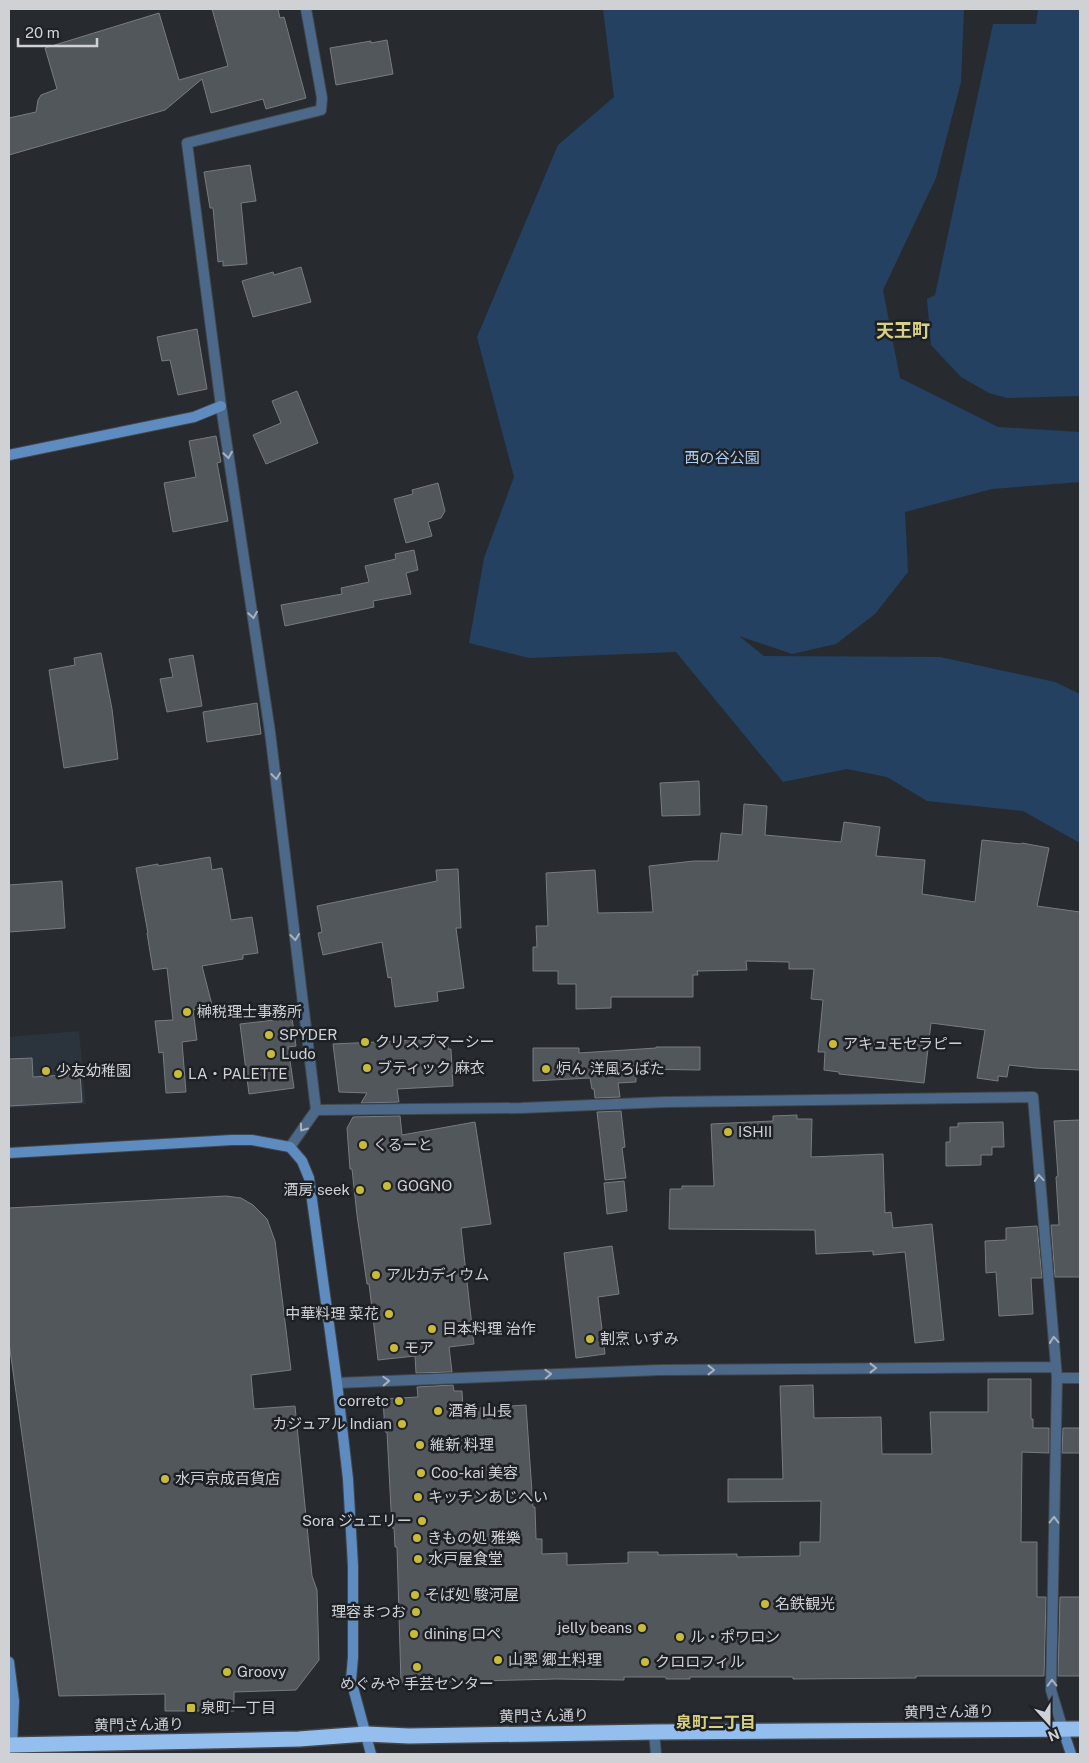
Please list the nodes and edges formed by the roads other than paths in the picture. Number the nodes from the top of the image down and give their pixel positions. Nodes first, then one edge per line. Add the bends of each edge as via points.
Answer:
1 (306, 9) edge
2 (221, 406) junction
3 (9, 455) edge
4 (316, 1110) junction
5 (290, 1146) junction
6 (9, 1154) edge
7 (1056, 1367) junction
8 (1057, 1378) junction
9 (1080, 1378) edge
10 (337, 1383) junction
11 (9, 1662) edge
12 (1080, 1729) edge
13 (1063, 1730) junction
14 (654, 1732) junction
15 (366, 1734) junction
16 (11, 1748) edge
17 (371, 1754) edge
18 (656, 1754) edge
19 (1071, 1754) edge

1 - 2 street via 322,98 321,110 187,143
2 - 3 street via 194,417
2 -> 4 street via 270,732
4 -> 5 street
7 -> 4 street via 1033,1097
5 - 6 street via 232,1140
5 - 10 street via 302,1161 309,1178
7 - 8 street
10 -> 7 street via 660,1370
8 - 9 street
13 -> 8 street via 1051,1690
10 - 15 street via 348,1480 353,1566 351,1680
11 - 16 street via 14,1701
12 - 13 highway, 黄門さん通り
13 - 14 highway, 黄門さん通り
13 - 19 street
14 - 15 highway, 黄門さん通り
14 - 18 street
15 - 16 highway, 黄門さん通り
15 - 17 street

